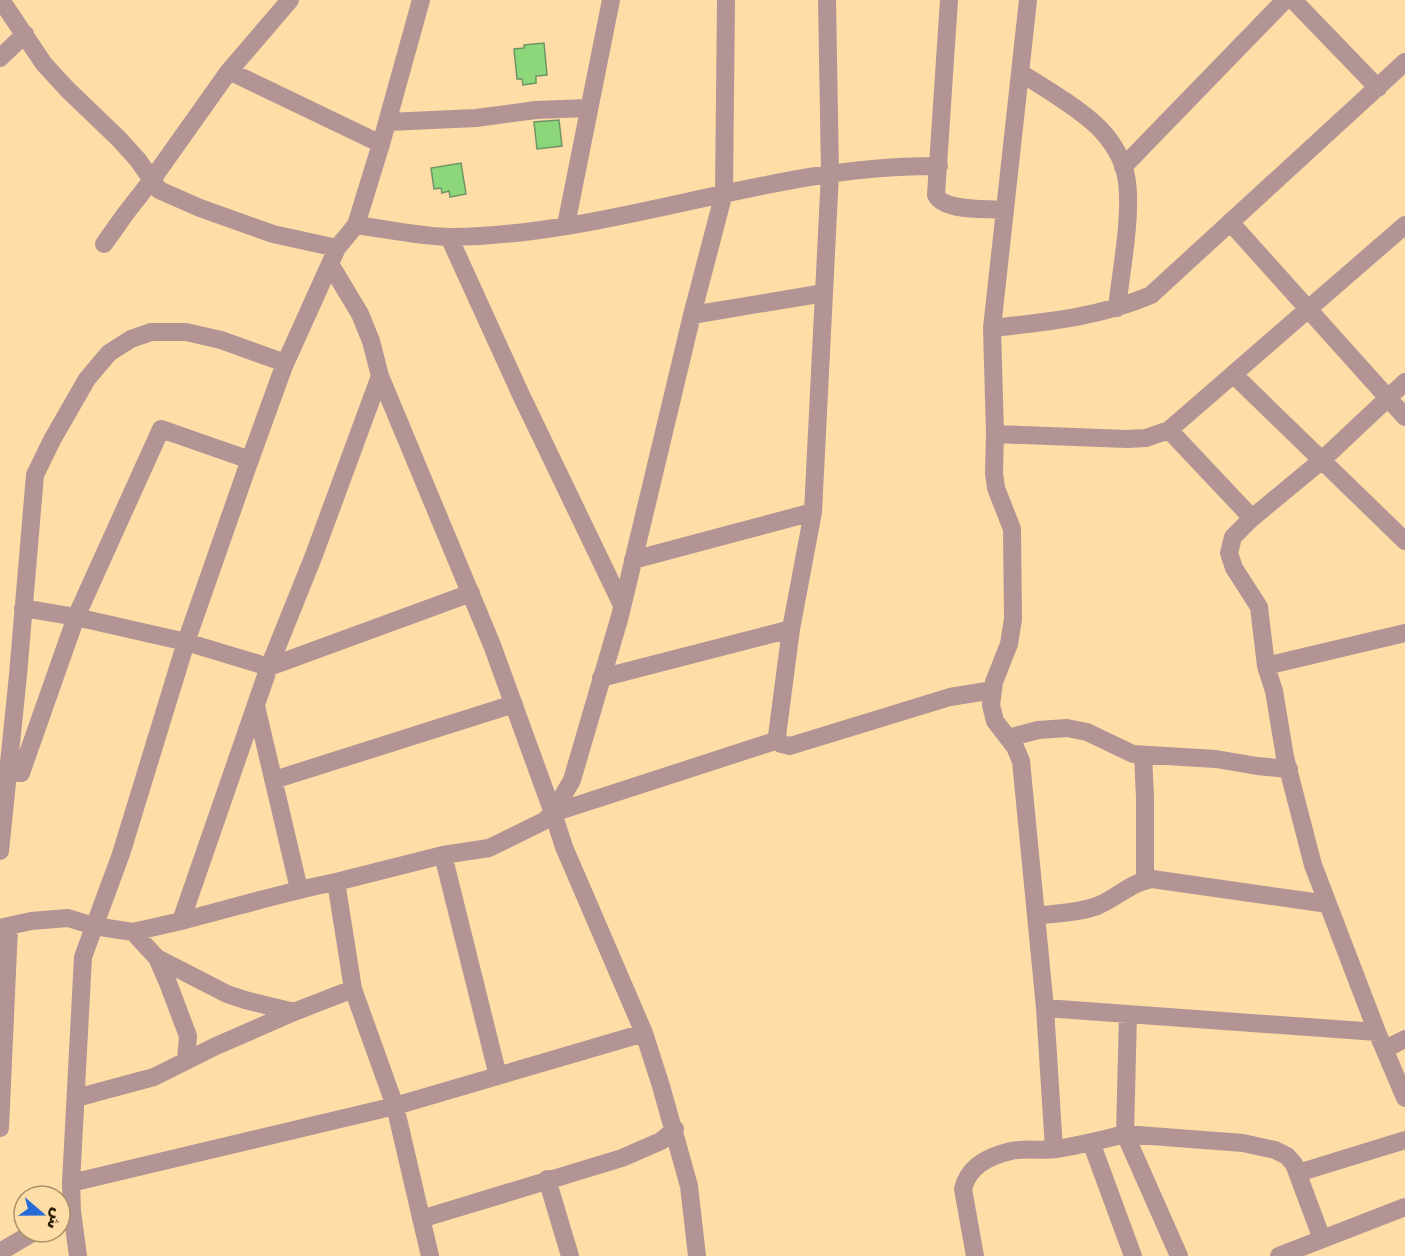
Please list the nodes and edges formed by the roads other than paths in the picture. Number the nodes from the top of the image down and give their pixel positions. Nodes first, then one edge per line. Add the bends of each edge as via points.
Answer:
1 (1, 0) edge
2 (290, 0) edge
3 (421, 0) edge
4 (611, 0) edge
5 (726, 0) edge
6 (827, 0) edge
7 (949, 0) edge
8 (1028, 0) edge
9 (1285, 0) edge
10 (1293, 0) edge
11 (24, 34) junction
12 (0, 58) edge
13 (1405, 62) edge
14 (229, 71) junction
15 (1021, 73) junction
16 (1378, 88) junction
17 (588, 108) junction
18 (388, 122) junction
19 (381, 144) junction
20 (939, 166) junction
21 (1123, 167) junction
22 (830, 173) junction
23 (152, 182) junction
24 (724, 193) junction
25 (1005, 210) junction
26 (1230, 222) junction
27 (356, 225) junction
28 (566, 225) junction
29 (1405, 225) edge
30 (449, 237) junction
31 (104, 244) dead end
32 (334, 256) junction
33 (824, 293) junction
34 (1117, 308) junction
35 (1309, 308) junction
36 (692, 315) junction
37 (992, 328) junction
38 (285, 363) junction
39 (1234, 375) junction
40 (380, 376) junction
41 (1405, 382) edge
42 (1389, 398) junction
43 (1405, 417) edge
44 (1169, 430) junction
45 (995, 434) junction
46 (250, 460) junction
47 (1321, 461) junction
48 (813, 512) junction
49 (1252, 518) junction
50 (1405, 541) edge
51 (633, 560) junction
52 (471, 593) junction
53 (622, 605) junction
54 (23, 608) junction
55 (76, 617) junction
56 (791, 629) junction
57 (1405, 633) edge
58 (186, 642) junction
59 (1266, 666) junction
60 (269, 667) junction
61 (601, 678) junction
62 (993, 690) junction
63 (514, 704) junction
64 (256, 706) junction
65 (1008, 738) junction
66 (778, 740) junction
67 (1143, 755) junction
68 (1289, 769) junction
69 (4, 773) edge
70 (274, 780) junction
71 (553, 813) junction
72 (0, 850) edge
73 (443, 855) junction
74 (1145, 880) junction
75 (336, 882) junction
76 (299, 889) junction
77 (1328, 904) junction
78 (1036, 916) junction
79 (181, 921) junction
80 (94, 926) junction
81 (4, 928) edge
82 (133, 932) junction
83 (157, 958) junction
84 (353, 989) junction
85 (1046, 1008) junction
86 (294, 1012) junction
87 (1128, 1014) junction
88 (1377, 1032) junction
89 (644, 1033) junction
90 (1405, 1039) edge
91 (1385, 1049) junction
92 (186, 1061) junction
93 (498, 1076) junction
94 (76, 1098) junction
95 (1405, 1098) edge
96 (395, 1106) junction
97 (0, 1128) edge
98 (675, 1129) junction
99 (1125, 1134) junction
100 (1405, 1140) edge
101 (1091, 1142) junction
102 (1054, 1149) junction
103 (1298, 1173) junction
104 (547, 1179) junction
105 (71, 1183) joint
106 (1405, 1207) edge
107 (421, 1219) junction
108 (72, 1233) edge
109 (1322, 1239) junction
110 (14, 1244) edge
111 (77, 1249) edge
112 (0, 1252) edge
113 (94, 1256) edge
114 (430, 1256) edge
115 (570, 1256) edge
116 (697, 1256) edge
117 (975, 1256) edge
118 (1133, 1256) edge
119 (1179, 1256) edge
120 (1279, 1256) edge

1 - 11 street
2 - 14 street
3 - 18 street
4 - 17 street
5 - 24 street
6 - 22 street
7 - 20 street
8 - 15 street
9 - 21 street
10 - 16 street
11 - 12 street
11 - 23 street via 44,64 119,139
13 - 16 street
14 - 19 street
14 - 23 street
15 - 21 street via 1097,126
15 - 25 street
16 - 26 street
17 - 18 street
17 - 28 street
18 - 19 street
19 - 27 street
20 - 22 street via 881,166
20 - 25 street via 936,195 944,204
21 - 34 street via 1128,209
22 - 24 street
22 - 33 street
23 - 31 street
23 - 32 street via 159,190 200,208
24 - 28 street
24 - 36 street
25 - 37 street
26 - 34 street via 1151,295
26 - 35 street
27 - 30 street
27 - 32 street
28 - 30 street
29 - 35 street
30 - 53 street
32 - 38 street
32 - 40 street via 371,341
33 - 36 street
33 - 48 street
34 - 37 street via 1059,321
35 - 39 street
35 - 42 street
36 - 51 street
37 - 45 street
38 - 46 street
38 - 54 street via 186,332 151,332 109,353 87,379 35,475
39 - 44 street
39 - 47 street
40 - 52 street
40 - 60 street
41 - 42 street
42 - 43 street
42 - 47 street
44 - 45 street via 1127,440
44 - 49 street
45 - 62 street via 996,488 1012,528 1014,619
46 - 55 street via 161,429
46 - 58 street
47 - 49 street
47 - 50 street
48 - 51 street
48 - 56 street
49 - 59 street via 1233,537 1229,553 1259,607
51 - 53 street
52 - 60 street
52 - 63 street
53 - 61 street
54 - 55 street
54 - 69 street
55 - 58 street
55 - 69 street via 21,773
56 - 61 street
56 - 66 street
57 - 59 street
58 - 60 street
58 - 80 street via 136,810
59 - 68 street
60 - 64 street
61 - 71 street via 572,780
62 - 65 street via 994,721
62 - 66 street via 950,697 789,746
63 - 70 street
63 - 71 street
64 - 70 street
64 - 79 street
65 - 67 street via 1067,728
65 - 78 street via 1021,761
66 - 71 street
67 - 68 street
67 - 74 street
68 - 77 street via 1313,864
69 - 72 street
70 - 76 street
71 - 73 street via 489,848
71 - 89 street
73 - 75 street
73 - 93 street
74 - 77 street
74 - 78 street via 1094,907
75 - 76 street
75 - 84 street
76 - 79 street
77 - 88 street
78 - 85 street
79 - 82 street
80 - 81 street via 68,918
80 - 82 street
80 - 94 street via 83,957
81 - 97 street
82 - 83 street
83 - 86 street via 227,994
83 - 92 street via 188,1036
84 - 86 street
84 - 96 street
85 - 87 street
85 - 102 street
86 - 92 street
87 - 88 street
87 - 99 street
88 - 91 street
89 - 93 street
89 - 98 street
90 - 91 street
91 - 95 street
92 - 94 street via 154,1077
93 - 96 street
94 - 105 street
96 - 105 street
96 - 107 street
98 - 104 street via 661,1141 622,1158
98 - 116 street via 689,1186
99 - 101 street
99 - 103 street via 1243,1143 1275,1150 1287,1156
99 - 119 street
100 - 103 street
101 - 102 street
101 - 118 street
102 - 117 street via 1011,1151 984,1161 969,1174 963,1198
103 - 109 street
104 - 107 street
104 - 115 street
106 - 109 street
107 - 114 street
108 - 111 street
109 - 120 street
110 - 112 street
111 - 113 street

